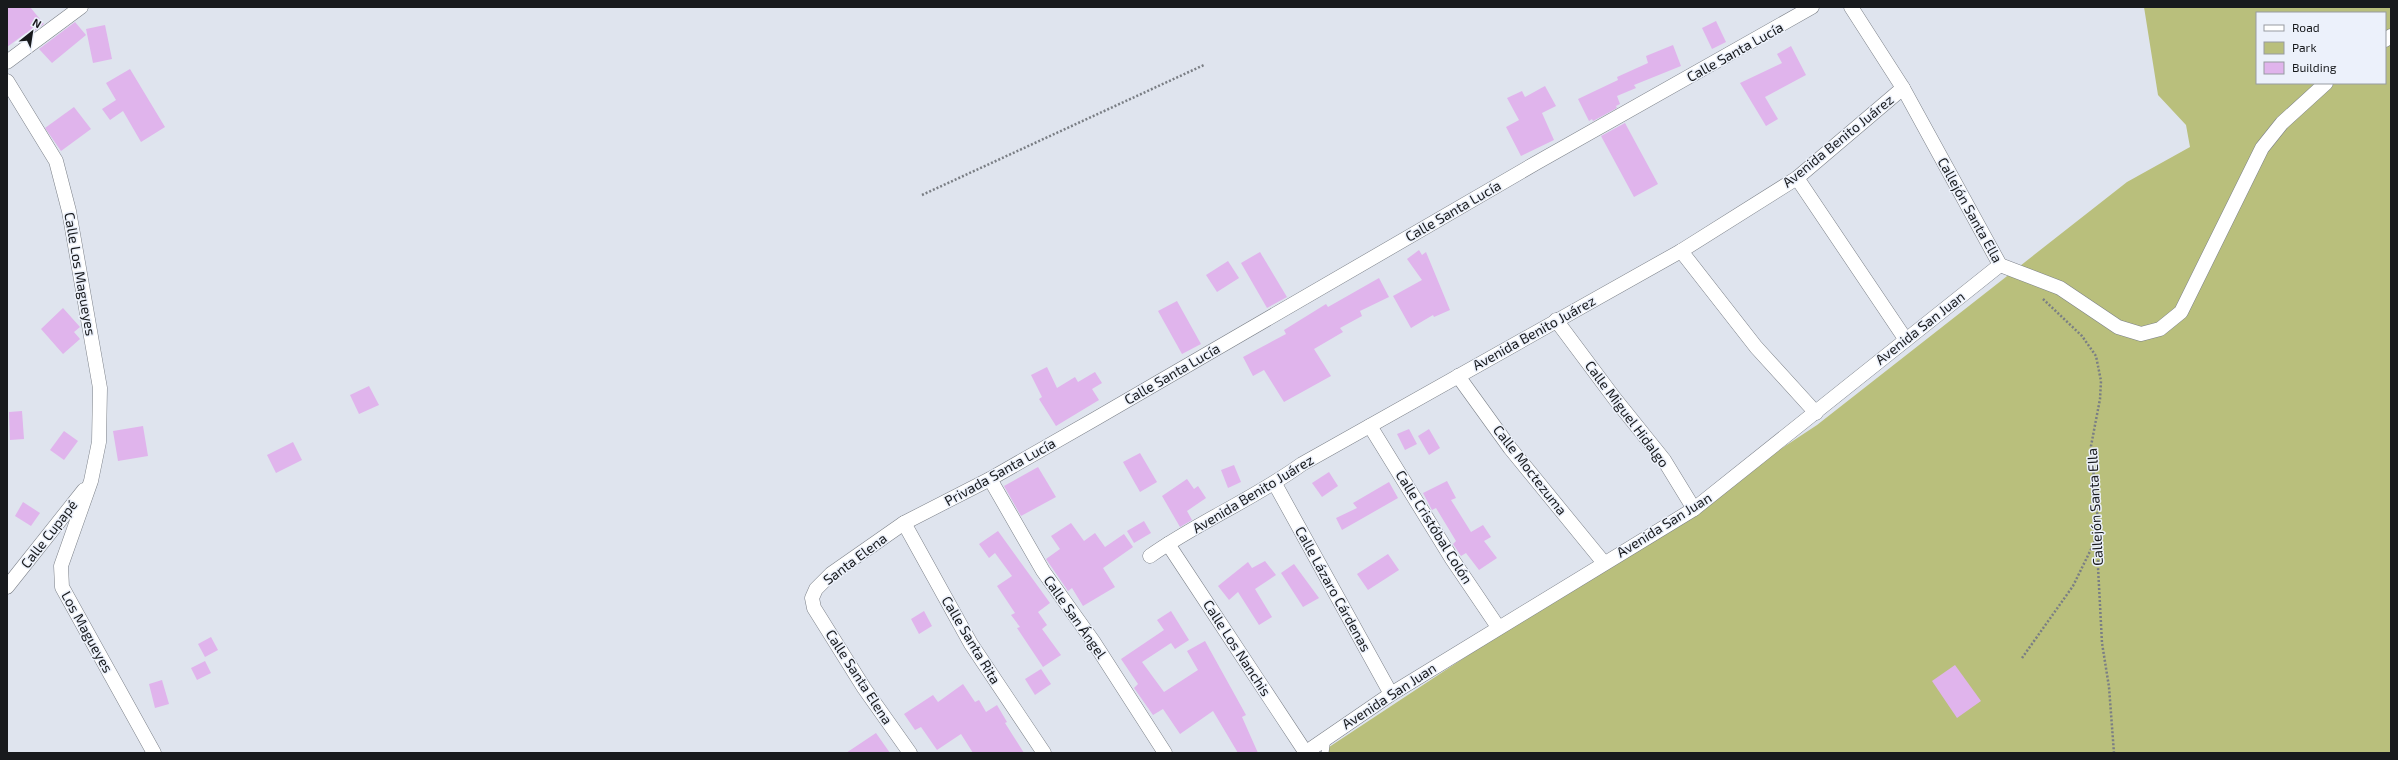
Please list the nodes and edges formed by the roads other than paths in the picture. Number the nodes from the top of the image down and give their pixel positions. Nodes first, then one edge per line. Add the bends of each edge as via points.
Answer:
1 (81, 7) edge
2 (1812, 7) edge
3 (1851, 7) edge
4 (7, 62) edge
5 (7, 80) edge
6 (2325, 84) edge
7 (1903, 88) junction
8 (1797, 178) junction
9 (1681, 251) junction
10 (2000, 265) junction
11 (1556, 320) junction
12 (1906, 340) junction
13 (1458, 376) junction
14 (1816, 413) junction
15 (1095, 419) joint
16 (1370, 426) junction
17 (990, 479) junction
18 (91, 481) junction
19 (1275, 484) junction
20 (1694, 509) junction
21 (904, 523) junction
22 (1168, 544) junction
23 (1150, 556) dead end
24 (1604, 563) junction
25 (7, 587) edge
26 (812, 598) joint
27 (1498, 627) junction
28 (1391, 694) junction
29 (1327, 737) junction
30 (154, 753) edge
31 (910, 753) edge
32 (1044, 753) edge
33 (1165, 753) edge
34 (1305, 753) edge
35 (1325, 753) edge

1 - 4 street
2 - 15 street, Calle Santa Lucía
3 - 7 street, Callejón Santa Ella
5 - 18 street, Calle Los Magueyes via 56,161 70,211 100,388 99,442
6 - 10 street via 2282,123 2262,148 2181,312 2160,329 2141,334 2118,327 2060,288
7 - 8 street, Avenida Benito Juárez
7 - 10 street, Callejón Santa Ella
8 - 9 street, Avenida Benito Juárez
8 - 12 street
9 - 11 street, Avenida Benito Juárez
9 - 14 street via 1756,347
10 - 12 street, Avenida San Juan
11 - 13 street, Avenida Benito Juárez
11 - 20 street, Calle Miguel Hidalgo via 1614,399 1664,460
12 - 14 street, Avenida San Juan via 1834,395
13 - 16 street, Avenida Benito Juárez
13 - 24 street, Calle Moctezuma via 1510,448
14 - 20 street, Avenida San Juan
15 - 17 street, Privada Santa Lucía
16 - 19 street, Avenida Benito Juárez via 1302,464
16 - 27 street, Calle Cristóbal Colón via 1452,559
17 - 21 street, Privada Santa Lucía
17 - 33 street, Calle San Ángel via 1043,571 1094,641
18 - 25 street, Calle Cupapé
18 - 30 street, Los Magueyes via 61,566 62,587
19 - 22 street, Avenida Benito Juárez
19 - 28 street, Calle Lázaro Cárdenas
20 - 24 street, Avenida San Juan
21 - 26 street, Santa Elena via 832,574 816,589
21 - 32 street, Calle Santa Rita via 971,644
22 - 23 street, Avenida Benito Juárez
22 - 34 street, Calle Los Nanchis
24 - 27 street, Avenida San Juan
26 - 31 street, Calle Santa Elena via 814,608 864,688
27 - 28 street, Avenida San Juan
28 - 29 street, Avenida San Juan
29 - 34 street, Avenida San Juan
29 - 35 lane

